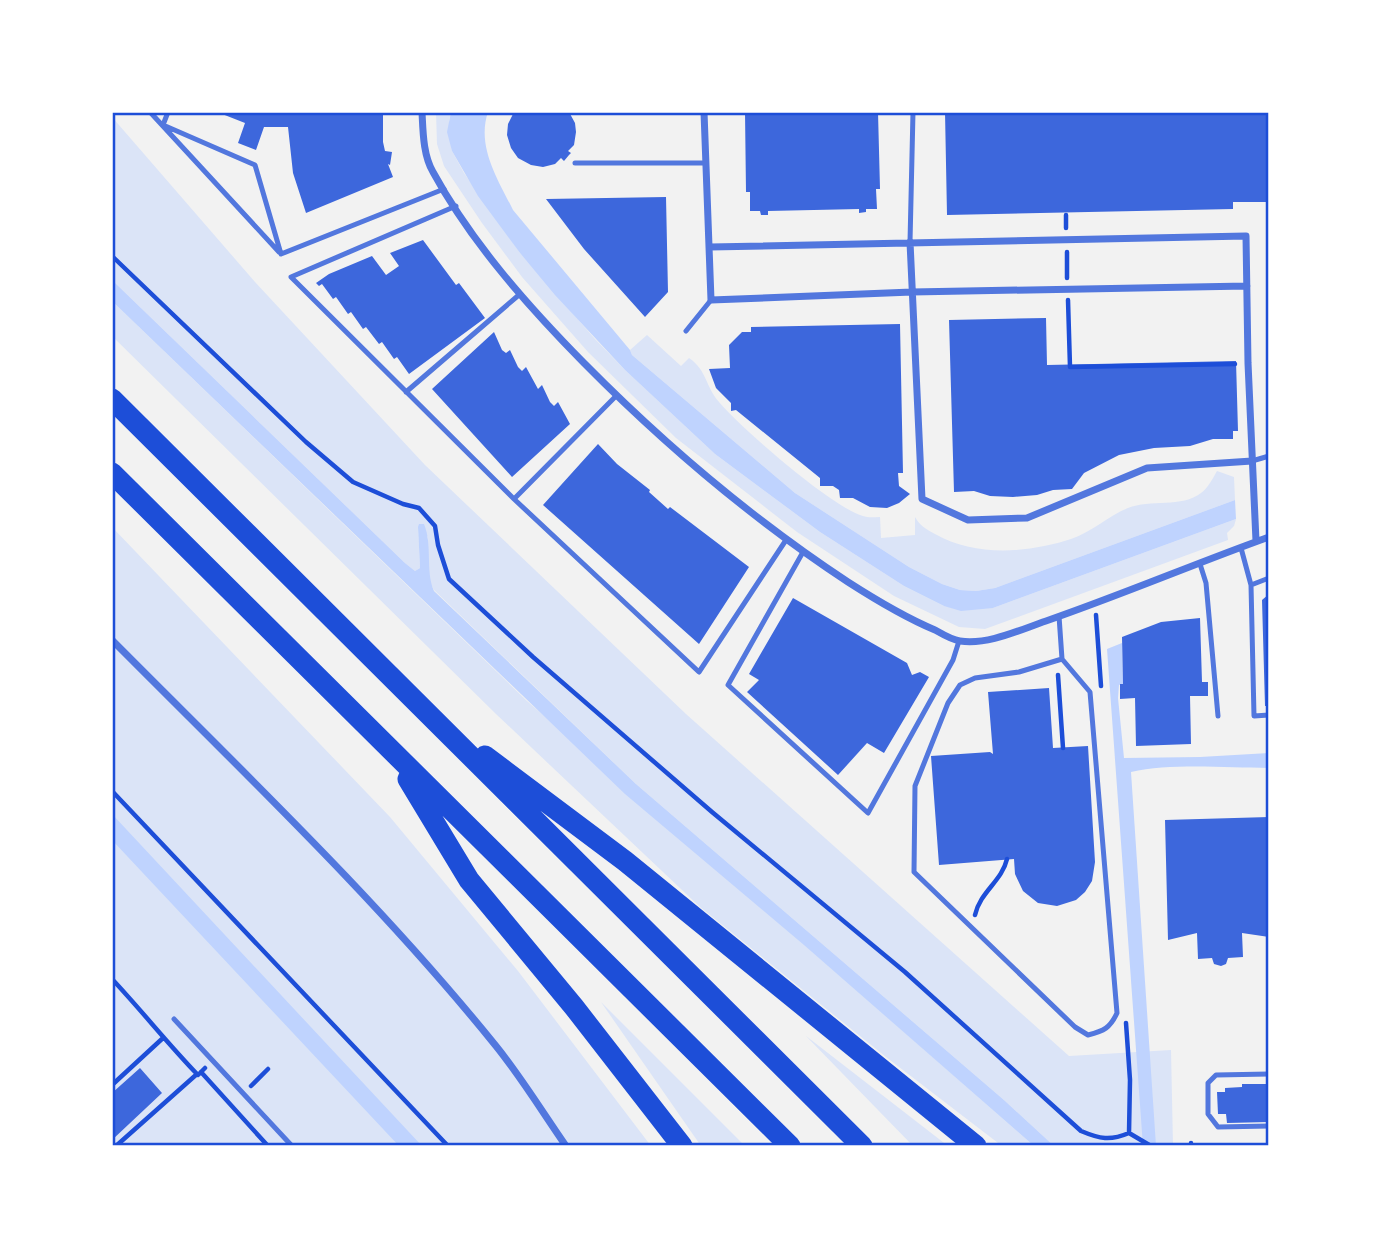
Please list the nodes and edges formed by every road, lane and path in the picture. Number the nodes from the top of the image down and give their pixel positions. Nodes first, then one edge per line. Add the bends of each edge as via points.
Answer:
1 (150, 112) edge
2 (168, 112) edge
3 (422, 112) edge
4 (704, 112) edge
5 (913, 112) edge
6 (163, 125) junction
7 (575, 163) dead end
8 (706, 163) junction
9 (444, 189) junction
10 (456, 206) junction
11 (1066, 215) dead end
12 (1066, 231) dead end
13 (910, 242) junction
14 (710, 247) junction
15 (1067, 247) dead end
16 (281, 254) junction
17 (112, 256) edge
18 (1068, 281) dead end
19 (1247, 286) junction
20 (912, 292) junction
21 (520, 295) junction
22 (1068, 299) dead end
23 (712, 300) junction
24 (686, 331) dead end
25 (1248, 363) junction
26 (407, 392) junction
27 (616, 396) junction
28 (112, 399) edge
29 (1269, 456) edge
30 (1252, 461) junction
31 (112, 473) edge
32 (514, 499) junction
33 (1269, 537) edge
34 (786, 540) junction
35 (1256, 541) junction
36 (1241, 548) junction
37 (803, 552) junction
38 (1200, 564) junction
39 (1269, 578) edge
40 (1251, 584) junction
41 (1059, 616) junction
42 (112, 640) edge
43 (959, 641) junction
44 (1062, 659) junction
45 (422, 708) junction
46 (1269, 715) edge
47 (1218, 716) dead end
48 (1063, 748) dead end
49 (390, 751) junction
50 (112, 791) edge
51 (1007, 859) dead end
52 (971, 928) junction
53 (112, 979) edge
54 (174, 1019) dead end
55 (163, 1038) junction
56 (213, 1061) junction
57 (268, 1069) dead end
58 (199, 1073) junction
59 (1269, 1074) edge
60 (112, 1085) edge
61 (243, 1093) junction
62 (1269, 1126) edge
63 (116, 1146) edge
64 (268, 1146) edge
65 (292, 1146) edge
66 (448, 1146) edge
67 (566, 1146) edge
68 (682, 1146) edge
69 (790, 1146) edge
70 (862, 1146) edge
71 (976, 1146) edge
72 (1151, 1146) edge

1 - 6 lane
2 - 6 lane
3 - 9 street via 431,169
4 - 8 street
5 - 13 lane
6 - 16 lane
6 - 16 lane via 255,165
7 - 8 lane
8 - 14 street
9 - 10 street
9 - 16 lane
10 - 21 street
10 - 26 lane via 291,277
11 - 12 path
13 - 14 street
13 - 19 street via 1246,236
13 - 20 street
14 - 23 street
15 - 18 path
17 - 72 path via 353,482 419,508 435,526 450,579 468,596 712,812 905,972 1081,1131 1102,1140 1129,1133
19 - 20 street
19 - 25 street
20 - 23 street
20 - 30 street via 922,499 968,520 1027,519 1147,468
21 - 26 lane
21 - 27 street
22 - 25 path via 1070,367
23 - 24 lane
25 - 30 street
26 - 32 lane
27 - 32 lane
27 - 34 street via 684,459
28 - 45 highway
29 - 30 lane
30 - 35 street
31 - 49 highway
32 - 34 lane via 699,672
33 - 35 street
34 - 37 street
35 - 36 street
36 - 38 street
36 - 40 lane
37 - 43 street via 881,604
37 - 43 lane via 728,685 868,813 953,660
38 - 41 street
38 - 47 lane via 1206,583
39 - 40 lane
40 - 46 lane via 1254,716
41 - 43 street via 990,639
41 - 44 lane
42 - 67 street via 424,960 498,1048
44 - 48 path via 1058,673
44 - 52 lane via 960,685 948,703 915,786 914,872
44 - 52 lane via 1090,692 1117,1013 1112,1024 1088,1035 1074,1027
45 - 70 highway
45 - 71 highway via 625,861
49 - 68 highway via 469,880
49 - 69 highway
50 - 66 path
51 - 52 path via 978,901
53 - 55 path
54 - 56 lane
55 - 58 path
55 - 60 path
56 - 58 path
56 - 61 lane
57 - 61 path
58 - 63 path
58 - 64 path
59 - 62 lane via 1216,1075 1209,1083 1208,1114 1218,1127
61 - 65 lane

